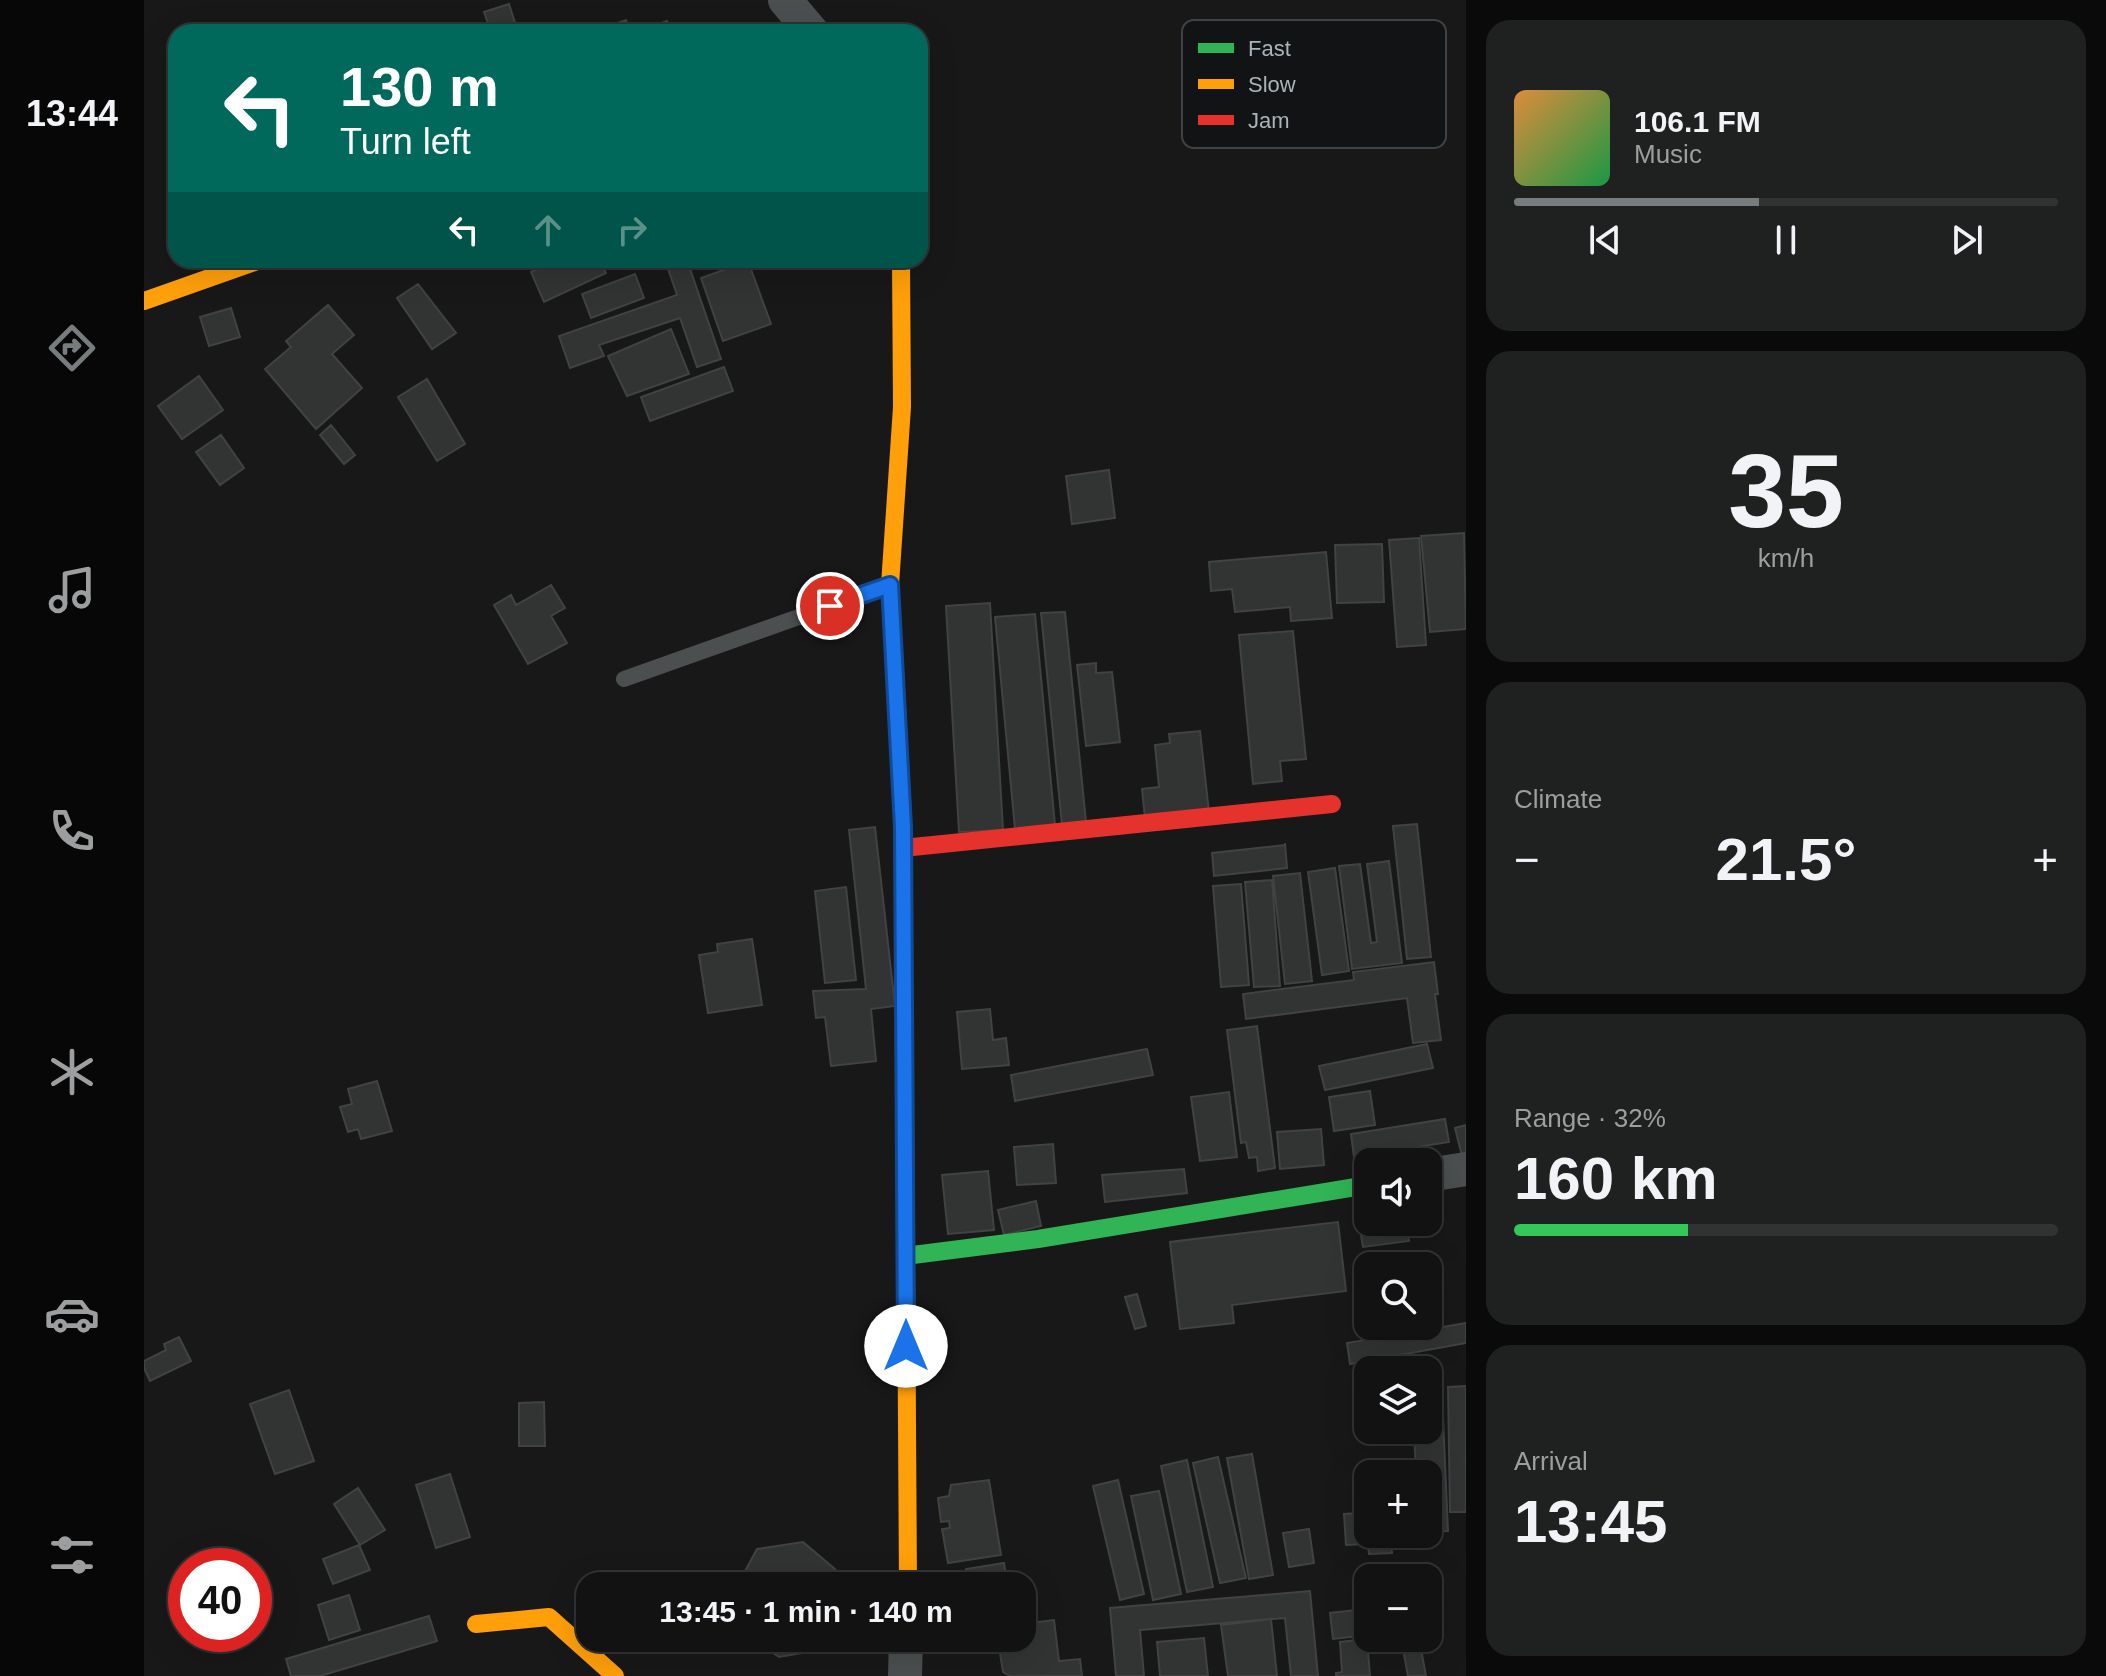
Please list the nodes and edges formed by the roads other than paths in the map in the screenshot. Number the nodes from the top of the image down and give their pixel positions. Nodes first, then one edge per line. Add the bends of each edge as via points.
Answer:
1 (785, 0) edge
2 (805, 24) edge
3 (237, 268) edge
4 (901, 268) edge
5 (144, 301) edge
6 (890, 585) junction
7 (624, 679) dead end
8 (1332, 804) dead end
9 (903, 848) junction
10 (1466, 1169) edge
11 (1442, 1173) edge
12 (1354, 1187) edge
13 (905, 1256) junction
14 (908, 1572) edge
15 (476, 1624) dead end
16 (906, 1652) edge
17 (615, 1676) edge
18 (905, 1676) edge

1 - 2 street
3 - 5 street
4 - 6 street via 902,407
6 - 7 lane
6 - 9 street
8 - 9 street
9 - 13 street
10 - 11 street
12 - 13 street
13 - 14 street
15 - 17 street via 549,1617
16 - 18 street

